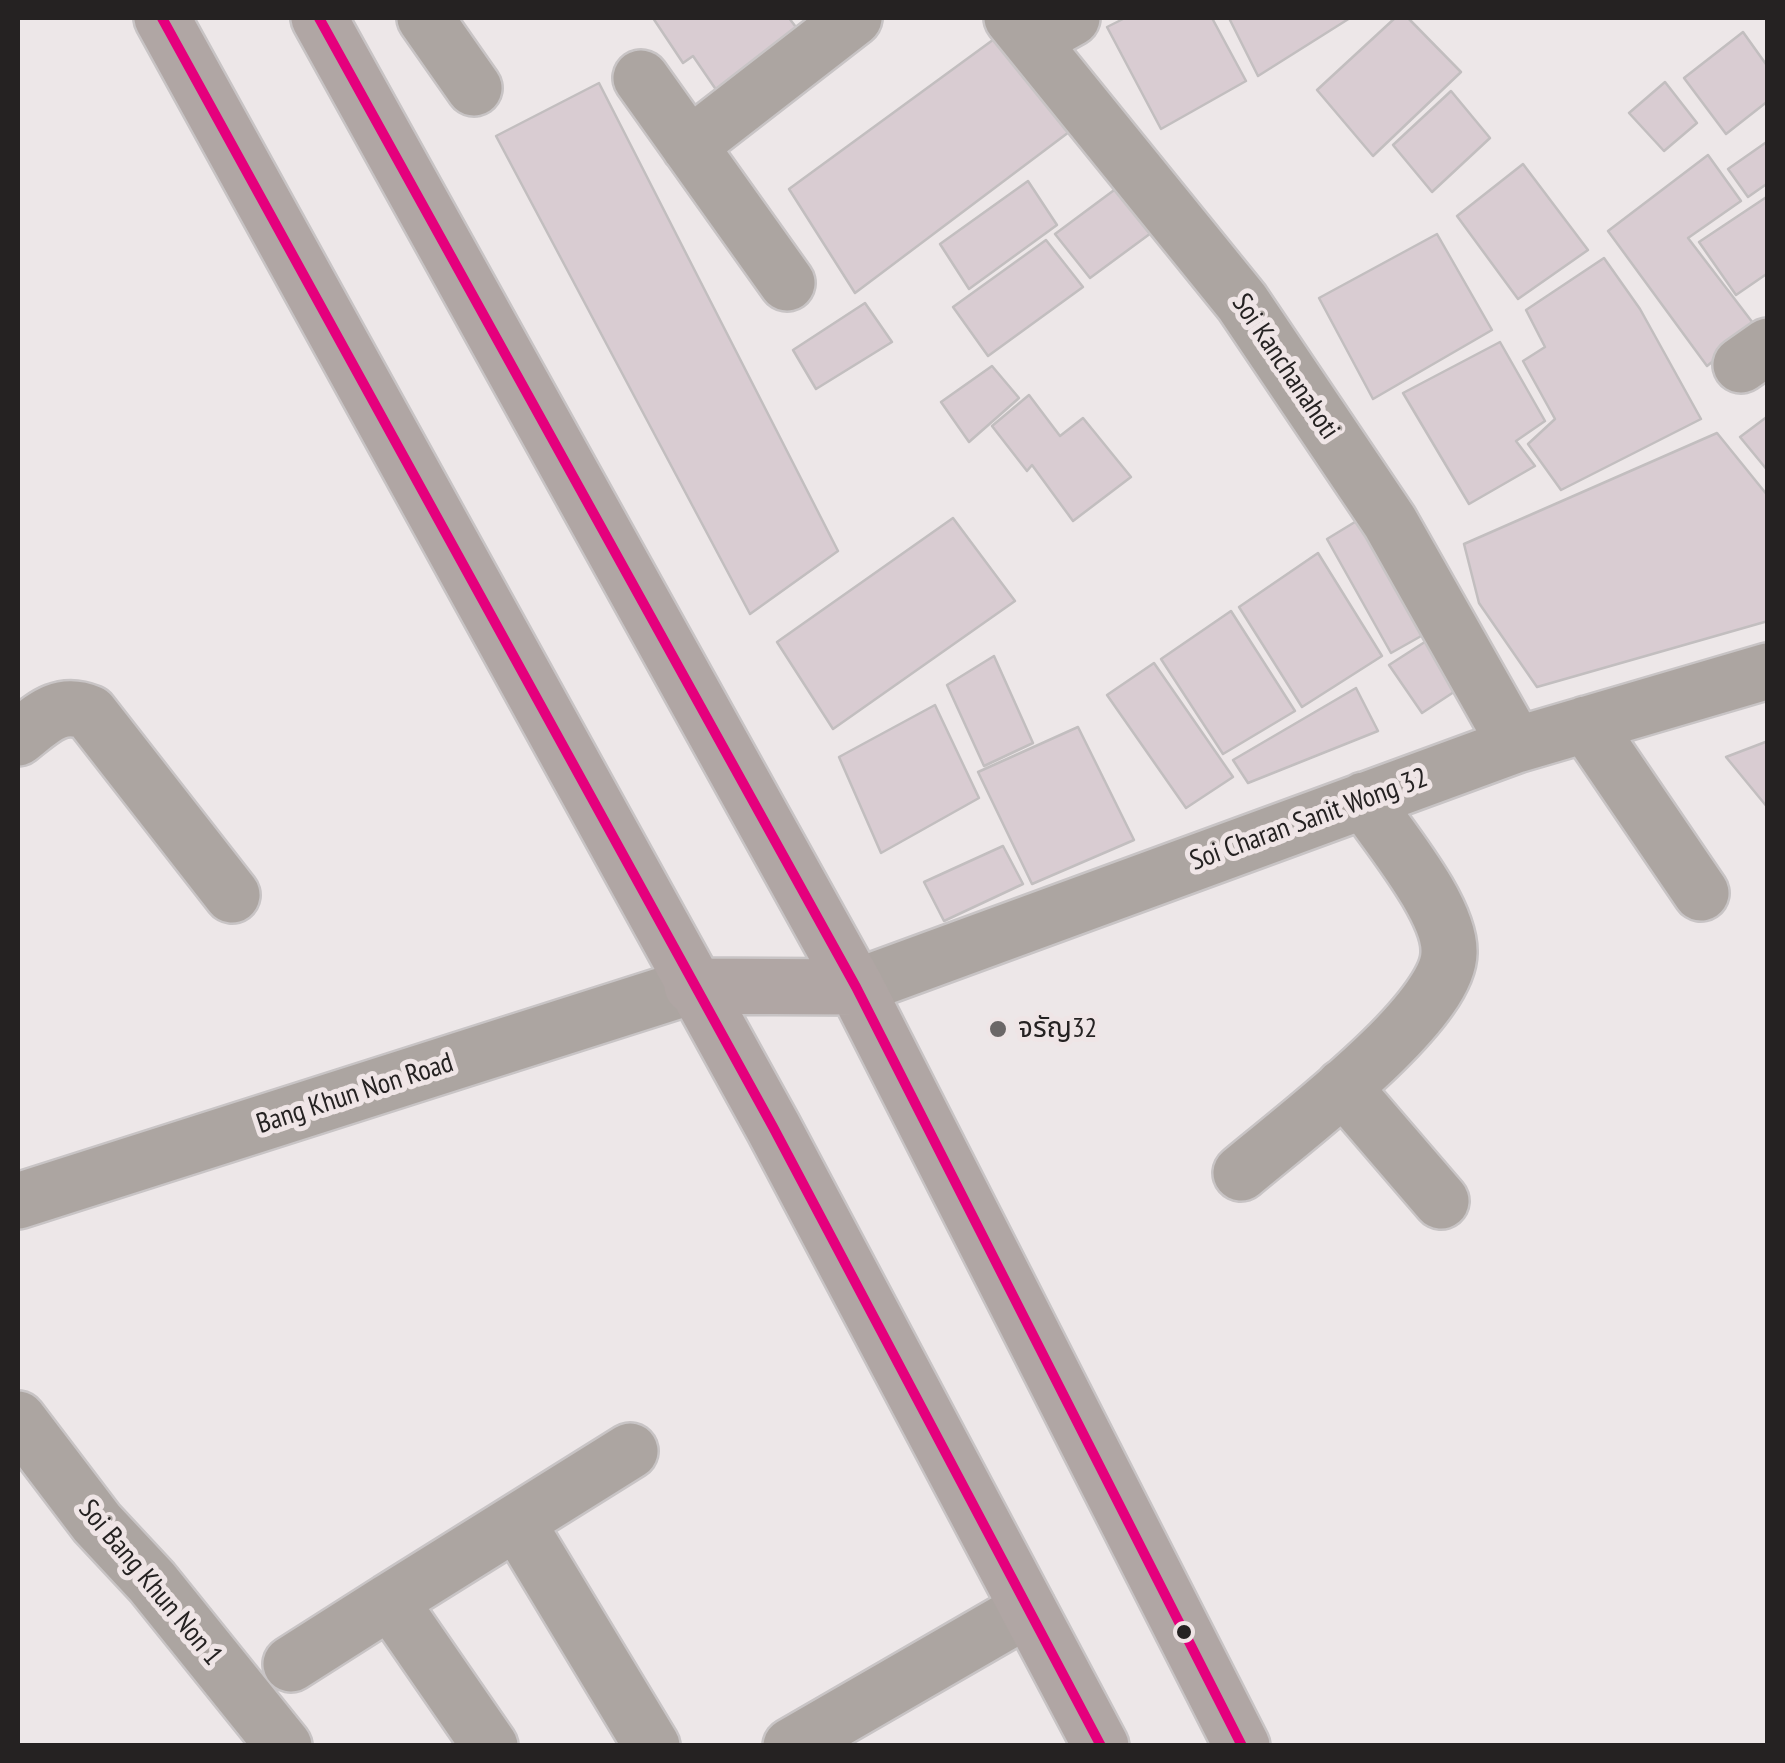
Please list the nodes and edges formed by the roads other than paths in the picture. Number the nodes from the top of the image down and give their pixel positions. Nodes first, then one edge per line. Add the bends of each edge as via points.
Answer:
1 (162, 18) edge
2 (319, 18) edge
3 (425, 18) edge
4 (854, 18) edge
5 (1039, 25) edge
6 (641, 78) dead end
7 (474, 88) dead end
8 (689, 146) junction
9 (787, 283) dead end
10 (1766, 674) edge
11 (1586, 724) junction
12 (18, 738) edge
13 (1516, 746) junction
14 (1364, 800) junction
15 (1702, 893) dead end
16 (232, 895) dead end
17 (692, 986) junction
18 (856, 986) junction
19 (1343, 1087) junction
20 (1241, 1173) dead end
21 (18, 1200) edge
22 (1441, 1201) dead end
23 (18, 1420) edge
24 (630, 1450) dead end
25 (518, 1524) junction
26 (390, 1602) junction
27 (1028, 1610) junction
28 (291, 1664) dead end
29 (284, 1746) edge
30 (490, 1746) edge
31 (652, 1746) edge
32 (790, 1746) edge
33 (1100, 1746) edge
34 (1242, 1746) edge

1 - 17 main road
2 - 18 main road
3 - 7 street
4 - 8 street
5 - 13 street, Soi Kanchanahoti via 1242,302 1390,522
6 - 8 street
8 - 9 street
10 - 11 street, Soi Charan Sanit Wong 32
11 - 13 street, Soi Charan Sanit Wong 32
11 - 15 street
12 - 16 street via 51,712 72,706 90,713
13 - 14 street, Soi Charan Sanit Wong 32
14 - 18 street, Soi Charan Sanit Wong 32
14 - 19 street via 1442,918 1450,952 1443,983
17 - 18 main road
17 - 21 street, Bang Khun Non Road
17 - 27 main road
18 - 34 main road
19 - 20 street
19 - 22 street
23 - 29 street, Soi Bang Khun Non 1
24 - 25 street
25 - 26 street
25 - 31 street
26 - 28 street
26 - 30 street
27 - 32 street
27 - 33 main road

